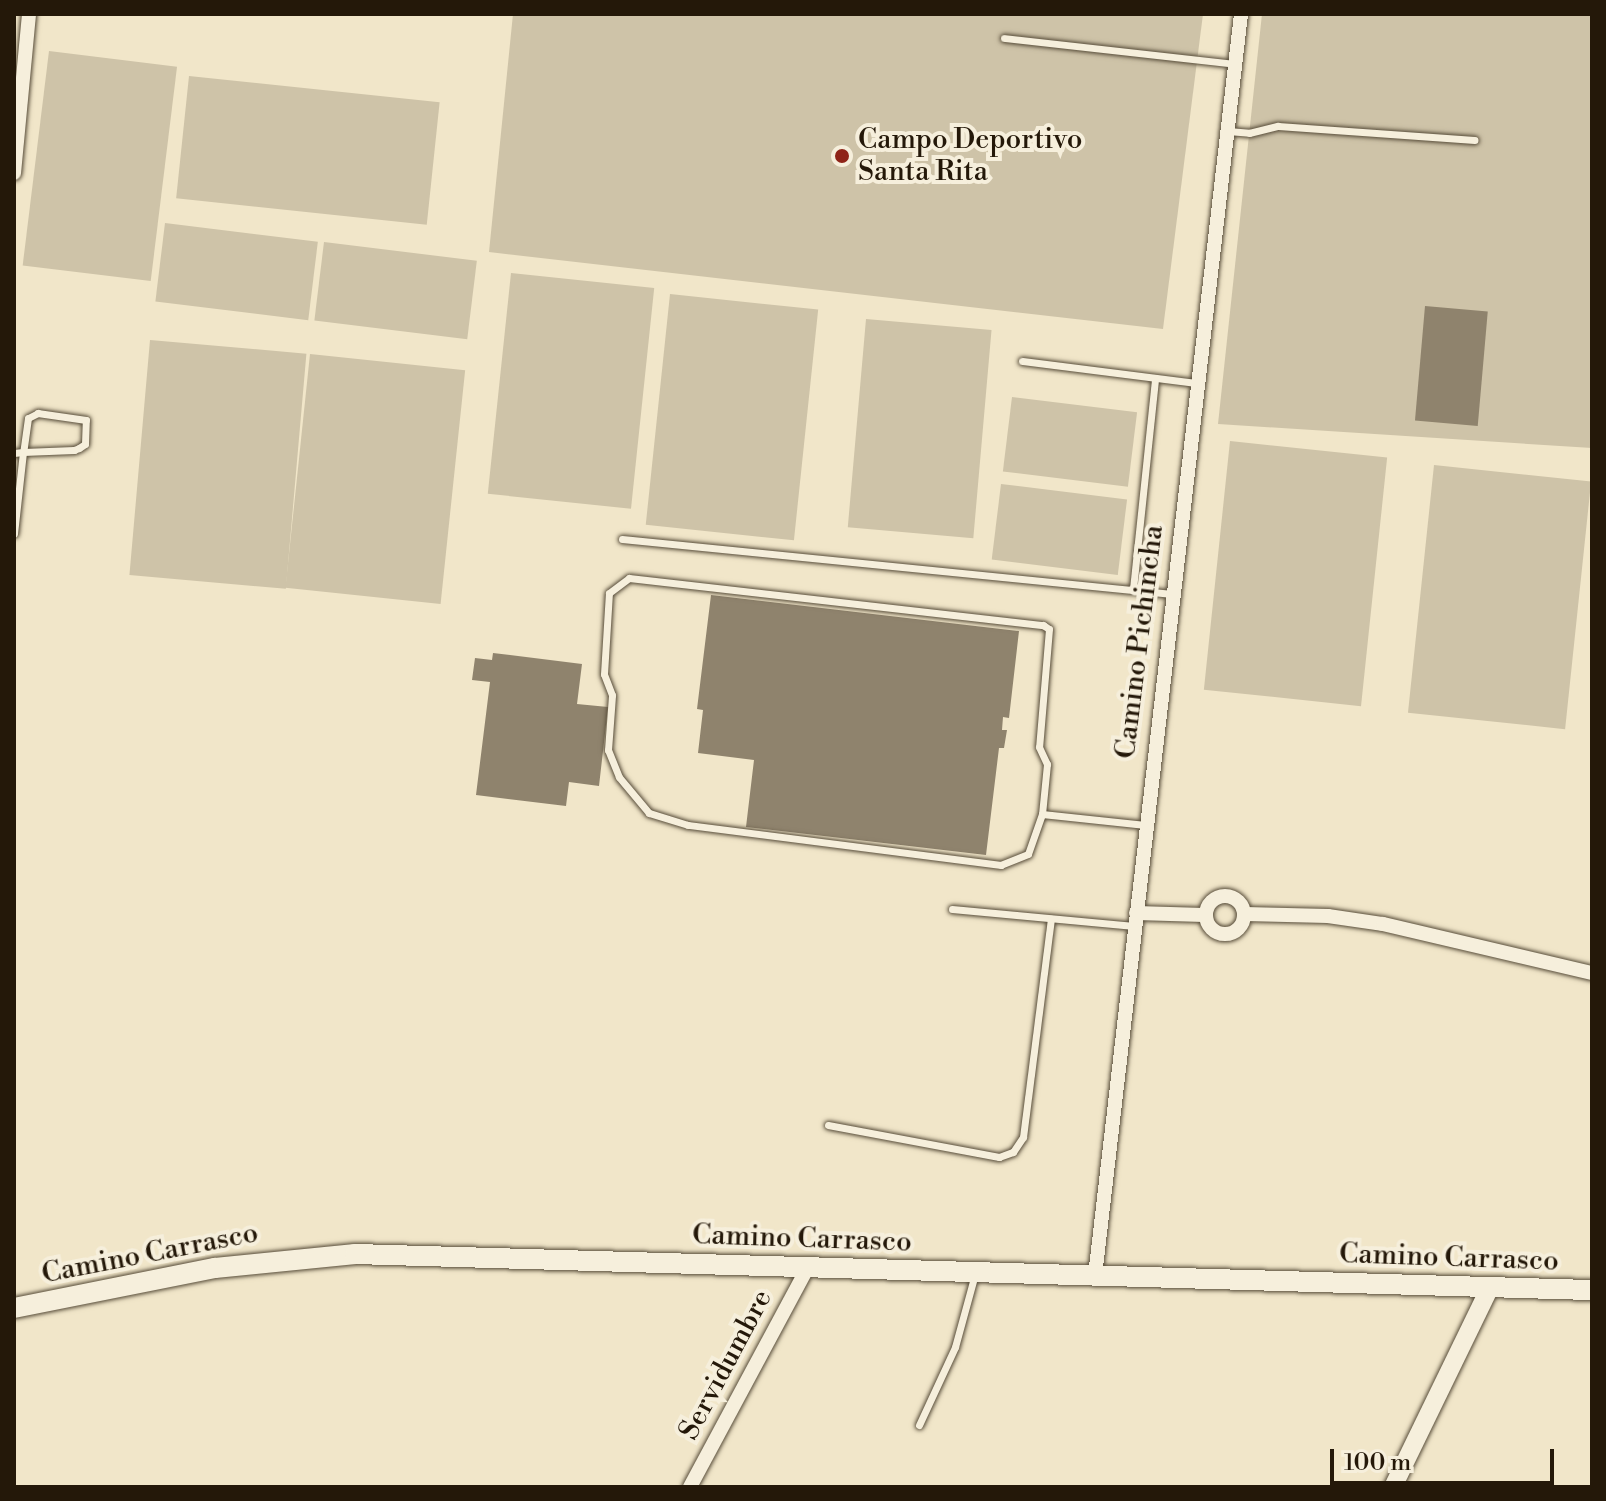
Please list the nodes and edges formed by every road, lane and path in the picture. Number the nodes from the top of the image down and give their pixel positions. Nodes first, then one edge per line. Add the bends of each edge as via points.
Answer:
1 (29, 14) edge
2 (1241, 14) edge
3 (1004, 38) dead end
4 (1234, 64) junction
5 (1226, 131) junction
6 (1475, 140) dead end
7 (14, 162) edge
8 (14, 173) edge
9 (1022, 361) dead end
10 (1155, 378) junction
11 (1197, 383) junction
12 (23, 452) junction
13 (14, 453) edge
14 (14, 534) edge
15 (622, 539) dead end
16 (1133, 589) junction
17 (1172, 594) junction
18 (1042, 814) junction
19 (1145, 825) junction
20 (952, 909) dead end
21 (1245, 914) junction
22 (1204, 915) junction
23 (1051, 919) junction
24 (1135, 919) junction
25 (1592, 973) edge
26 (828, 1125) dead end
27 (808, 1267) junction
28 (975, 1272) junction
29 (1095, 1276) junction
30 (1490, 1287) junction
31 (1592, 1290) edge
32 (14, 1308) edge
33 (919, 1425) dead end
34 (690, 1487) edge
35 (1393, 1487) edge

1 - 7 street
2 - 4 street, Camino Pichincha
3 - 4 lane
4 - 5 street, Camino Pichincha
5 - 6 lane via 1249,133 1278,126
5 - 11 street, Camino Pichincha
7 - 8 street
9 - 10 lane
10 - 11 lane
10 - 16 lane
11 - 17 street, Camino Pichincha
12 - 12 lane via 79,448 85,444 86,420 31,414
12 - 13 lane
12 - 14 lane
15 - 16 lane
16 - 17 lane
17 - 19 street, Camino Pichincha
18 - 18 lane via 1047,764 1039,747 1050,635 1043,625 641,578 621,581 609,593 604,674 612,695 608,750 619,777 649,813 688,825 1001,865 1028,854
18 - 19 lane
19 - 24 street, Camino Pichincha
20 - 23 lane
21 - 22 street via 1230,896 1218,896
21 - 22 street via 1231,934 1208,927
21 - 25 street via 1328,916 1383,924
22 - 24 street
23 - 24 lane
23 - 26 lane via 1023,1137 1013,1152 999,1157
24 - 29 street, Camino Pichincha
27 - 28 main road, Camino Carrasco
27 - 32 main road, Camino Carrasco via 355,1254 215,1268
27 - 34 street, Servidumbre
28 - 29 main road, Camino Carrasco
28 - 33 lane via 955,1347
29 - 30 main road, Camino Carrasco
30 - 31 main road, Camino Carrasco
30 - 35 street

